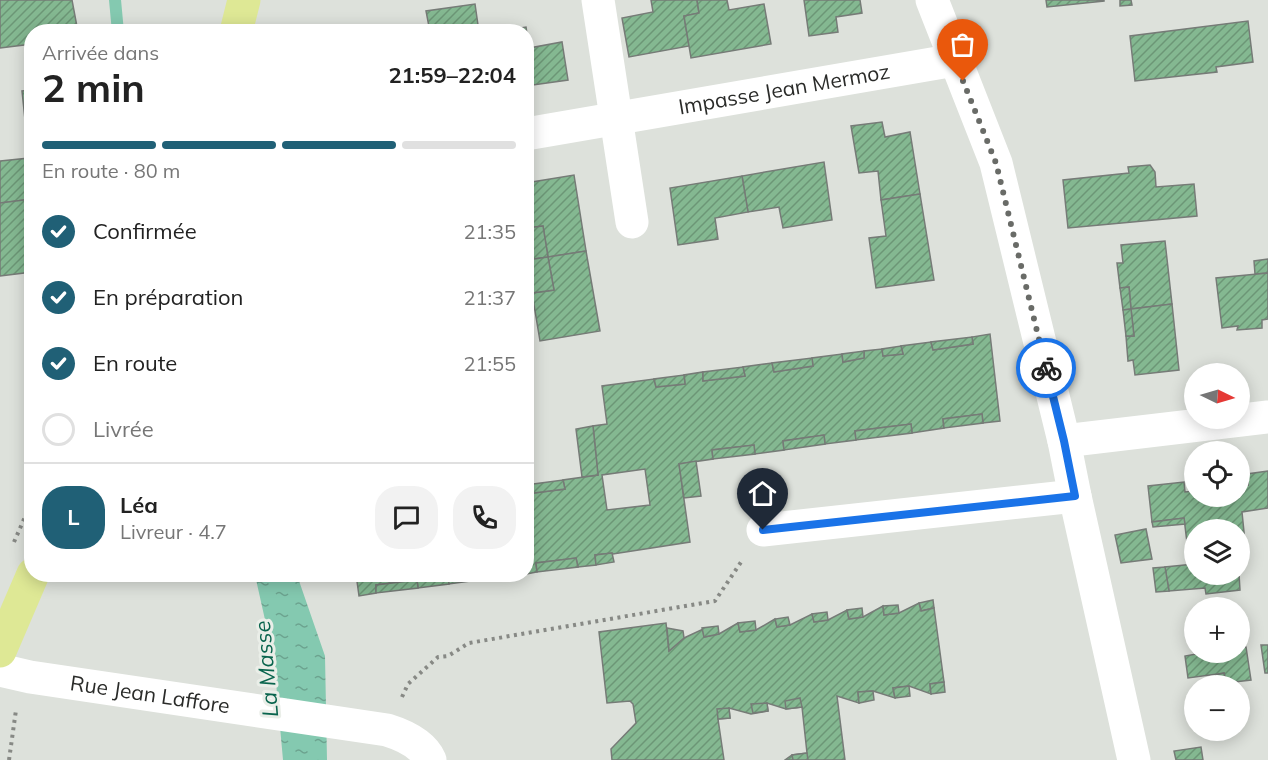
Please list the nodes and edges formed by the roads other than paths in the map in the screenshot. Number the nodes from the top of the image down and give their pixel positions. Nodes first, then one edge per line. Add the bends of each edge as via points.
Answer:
1 (244, 0) edge
2 (598, 0) edge
3 (932, 0) edge
4 (238, 24) edge
5 (955, 60) junction
6 (615, 119) junction
7 (534, 133) edge
8 (632, 222) dead end
9 (1268, 417) edge
10 (1064, 441) junction
11 (1075, 496) junction
12 (763, 530) road end
13 (30, 582) edge
14 (0, 651) edge
15 (0, 670) edge
16 (430, 760) edge
17 (1134, 760) edge

1 - 4 main road
2 - 6 street
3 - 5 street
5 - 6 street, Impasse Jean Mermoz
5 - 10 street via 996,163
6 - 7 street, Impasse Jean Mermoz
6 - 8 street
9 - 10 street
10 - 11 street
11 - 12 street
11 - 17 street
13 - 14 main road
15 - 16 street, Rue Jean Laffore via 387,730 427,752

